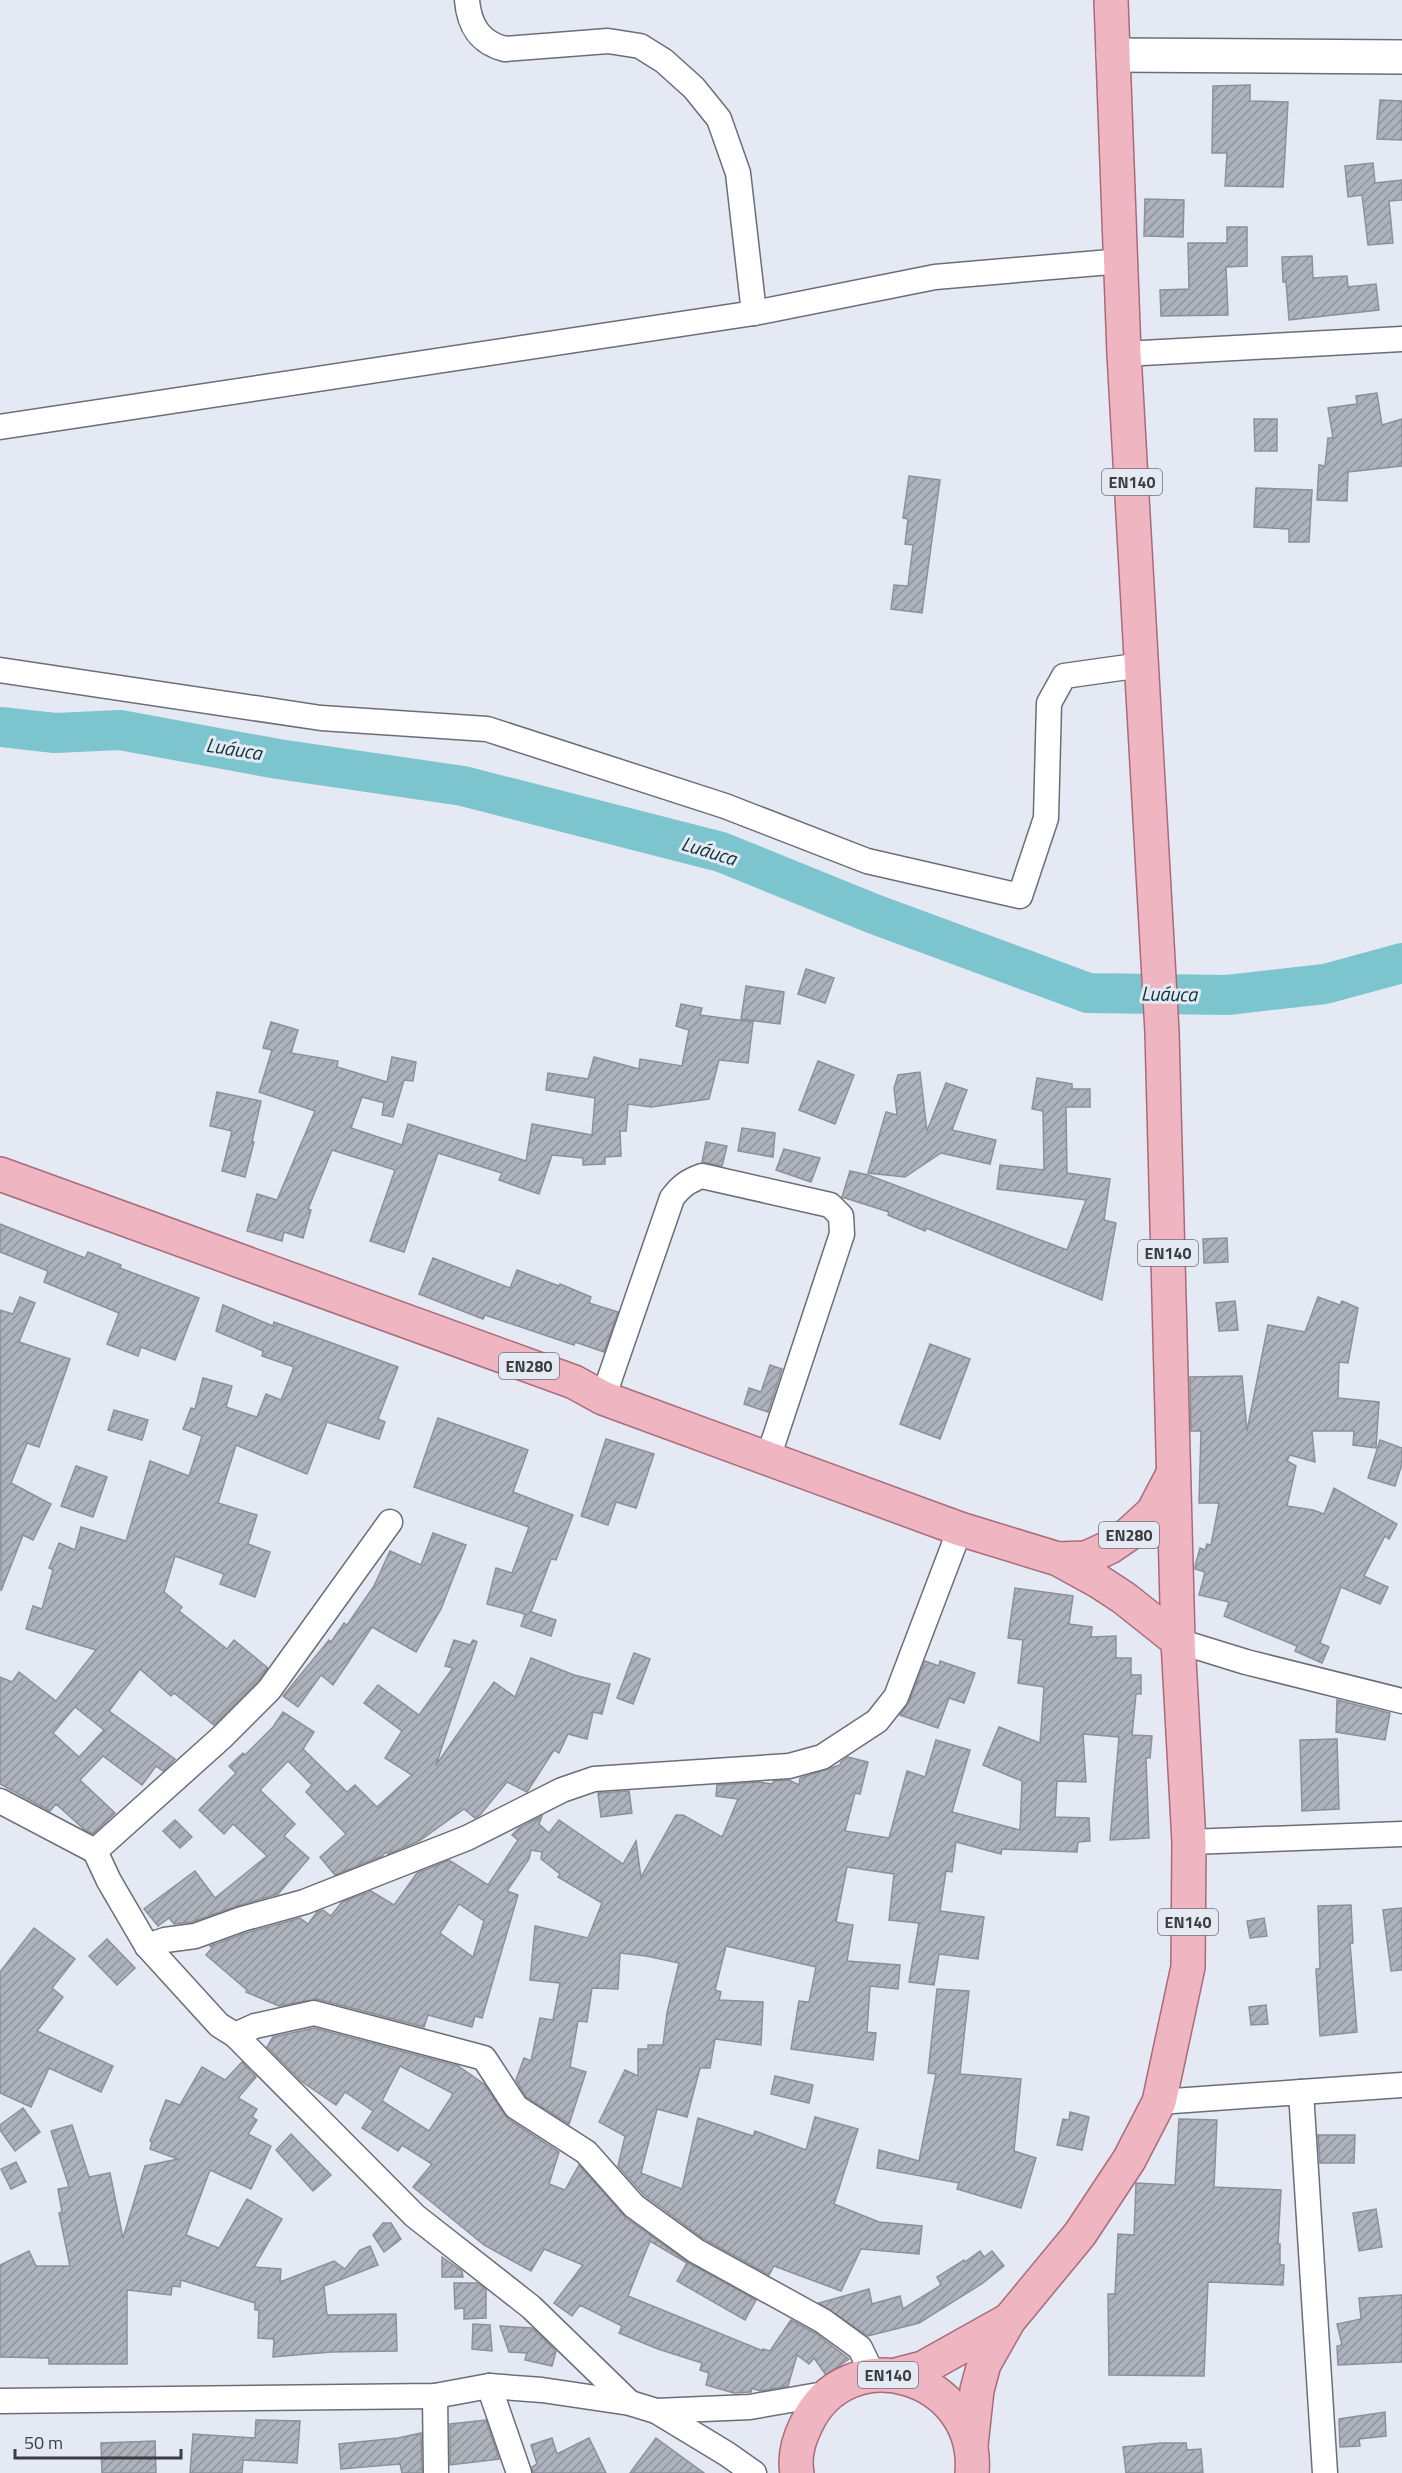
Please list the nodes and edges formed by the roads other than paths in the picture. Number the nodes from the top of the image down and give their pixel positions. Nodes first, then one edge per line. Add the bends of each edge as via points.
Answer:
1 (467, 0) edge
2 (1111, 0) edge
3 (1113, 55) junction
4 (1402, 57) edge
5 (1122, 261) junction
6 (754, 313) junction
7 (1402, 339) edge
8 (1124, 354) junction
9 (0, 427) edge
10 (1142, 665) junction
11 (0, 670) edge
12 (0, 1174) edge
13 (603, 1398) junction
14 (768, 1458) junction
15 (1174, 1473) junction
16 (390, 1522) dead end
17 (960, 1529) junction
18 (1058, 1559) junction
19 (1178, 1641) junction
20 (1402, 1701) edge
21 (0, 1801) edge
22 (1402, 1833) edge
23 (1189, 1842) junction
24 (95, 1851) junction
25 (147, 1946) junction
26 (235, 2035) junction
27 (1402, 2085) edge
28 (1301, 2092) junction
29 (1160, 2102) junction
30 (1008, 2320) junction
31 (885, 2375) junction
32 (489, 2386) junction
33 (830, 2393) junction
34 (435, 2396) junction
35 (0, 2401) edge
36 (630, 2403) junction
37 (656, 2411) junction
38 (971, 2459) edge
39 (436, 2473) edge
40 (519, 2473) edge
41 (754, 2473) edge
42 (797, 2473) edge
43 (1325, 2473) edge

1 - 6 street via 474,28 493,46 608,41 640,46 694,88 719,119 738,172
2 - 3 main road, EN140
3 - 4 street
3 - 5 main road, EN140
5 - 6 street via 935,277
5 - 8 main road, EN140
6 - 9 street
7 - 8 street
8 - 10 main road, EN140
10 - 11 street via 1064,676 1049,703 1046,818 1020,896 867,861 725,806 487,729 321,718
10 - 15 main road, EN140 via 1162,1032
12 - 13 main road, EN280 via 574,1382
13 - 14 main road, EN280
13 - 14 street via 672,1198 687,1181 702,1176 830,1205 841,1216 842,1234
14 - 17 main road, EN280
15 - 18 main road, EN280 via 1153,1512 1130,1534 1086,1558
15 - 19 main road, EN140
16 - 24 street via 269,1690
17 - 18 main road, EN280
17 - 25 street via 896,1697 877,1721 822,1757 789,1766 594,1779 562,1790 467,1838 304,1902 195,1936
18 - 19 main road, EN280 via 1124,1598
19 - 20 street
19 - 23 main road, EN140
21 - 24 street
22 - 23 street
23 - 29 main road, EN140 via 1188,1967
24 - 25 street
25 - 26 street via 219,2025
26 - 31 street via 255,2026 314,2013 484,2058 516,2107 586,2152 634,2206 696,2251 823,2321 860,2348
26 - 36 street via 415,2216 531,2307
27 - 28 street
28 - 29 street
28 - 43 street
29 - 30 main road, EN140 via 1129,2160 1080,2234
30 - 31 main road, EN140 via 924,2368
30 - 38 main road, EN140 via 984,2364 977,2390
31 - 33 main road, EN140 via 851,2381
31 - 38 main road, EN140 via 930,2387 957,2411
32 - 34 street
32 - 36 street
32 - 40 street
33 - 37 street via 750,2407
33 - 42 main road, EN140 via 811,2414 799,2439
34 - 35 street
34 - 39 street
36 - 37 street
37 - 41 street

